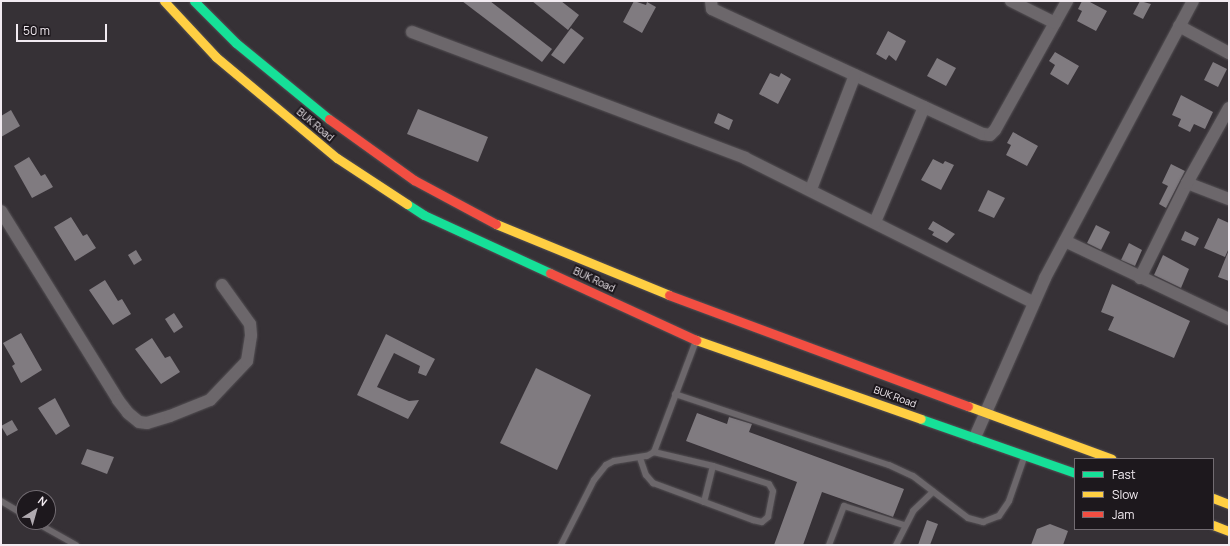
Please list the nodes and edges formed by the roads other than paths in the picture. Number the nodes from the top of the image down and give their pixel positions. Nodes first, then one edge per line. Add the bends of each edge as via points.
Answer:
1 (164, 1) edge
2 (194, 1) edge
3 (711, 1) edge
4 (1011, 1) edge
5 (1067, 1) edge
6 (1193, 1) edge
7 (1055, 23) junction
8 (1179, 26) junction
9 (412, 32) dead end
10 (1229, 53) edge
11 (855, 75) junction
12 (924, 107) junction
13 (1229, 108) edge
14 (1187, 183) junction
15 (811, 189) junction
16 (1229, 199) edge
17 (1, 211) edge
18 (875, 222) junction
19 (1065, 241) junction
20 (1140, 278) junction
21 (222, 285) dead end
22 (1034, 304) junction
23 (1229, 319) edge
24 (696, 340) junction
25 (675, 394) junction
26 (986, 411) junction
27 (975, 437) junction
28 (654, 452) junction
29 (1025, 455) junction
30 (640, 458) junction
31 (1109, 458) edge
32 (713, 466) junction
33 (1074, 473) edge
34 (933, 492) junction
35 (1214, 498) edge
36 (1, 502) edge
37 (704, 502) junction
38 (1229, 504) edge
39 (16, 510) edge
40 (1214, 525) edge
41 (904, 526) junction
42 (49, 530) edge
43 (1229, 531) edge
44 (76, 545) edge
45 (561, 545) edge
46 (829, 545) edge
47 (896, 545) edge

1 - 24 main road, BUK Road via 216,57 331,153 424,215
2 - 26 main road, BUK Road via 236,43 308,104 414,180 455,204 511,232 655,290
3 - 11 street via 712,9
4 - 7 street
5 - 7 street
6 - 8 street
7 - 12 street via 990,135
8 - 10 street
8 - 19 street
9 - 15 street via 745,158
11 - 12 street
11 - 15 street
12 - 18 street
13 - 14 street
14 - 16 street
14 - 20 street
15 - 18 street
17 - 21 street via 118,400 128,414 139,422 147,423 210,400 246,361 251,335 250,324
18 - 22 street
19 - 20 street
19 - 22 street
20 - 23 street
22 - 26 street
24 - 25 lane
24 - 27 main road, BUK Road
25 - 28 lane
25 - 34 lane via 890,465 913,476
26 - 27 street
26 - 31 main road, BUK Road
27 - 29 main road, BUK Road
28 - 30 lane
28 - 32 lane
29 - 33 main road, BUK Road
29 - 34 lane via 1009,501 999,516 983,522 968,518
30 - 37 lane via 646,475 653,483
30 - 45 lane via 614,461 606,465 594,480
32 - 37 lane
32 - 37 lane via 769,484 773,491 768,517 762,522
34 - 41 lane via 913,510
35 - 38 main road
36 - 39 lane
40 - 43 main road
41 - 46 lane via 844,506
41 - 47 lane
42 - 44 lane

